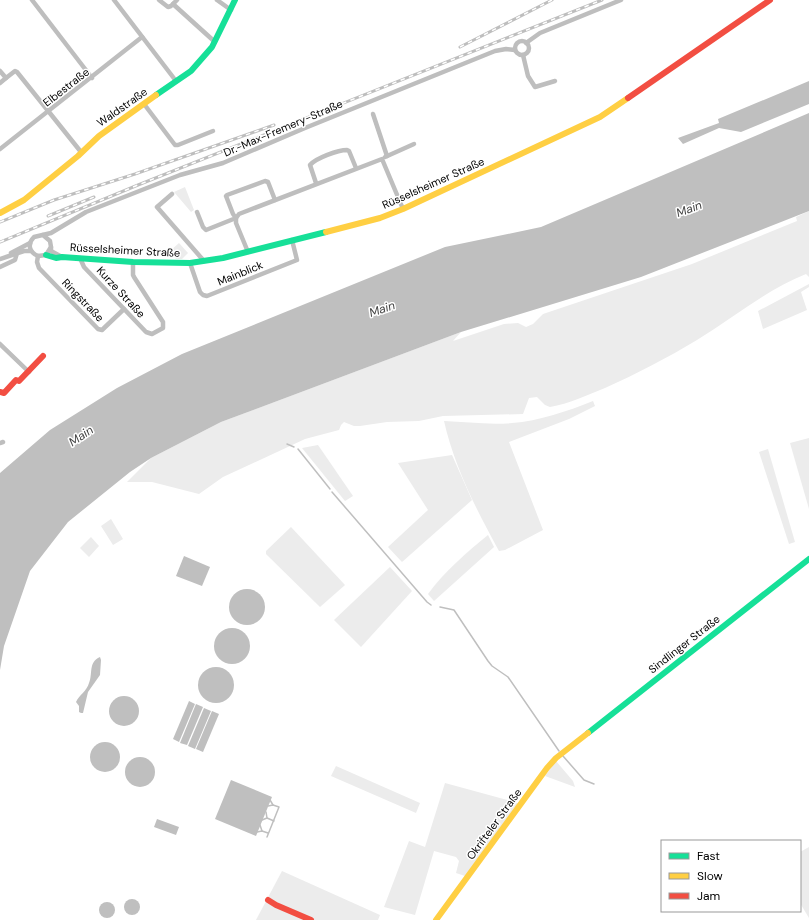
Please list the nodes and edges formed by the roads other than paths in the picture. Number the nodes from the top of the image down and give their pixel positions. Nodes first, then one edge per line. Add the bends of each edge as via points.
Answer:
1 (32, 0) edge
2 (159, 0) edge
3 (217, 0) edge
4 (235, 0) edge
5 (621, 0) edge
6 (770, 0) edge
7 (116, 1) edge
8 (175, 2) edge
9 (231, 10) junction
10 (142, 37) junction
11 (215, 42) junction
12 (526, 43) junction
13 (515, 50) junction
14 (522, 55) junction
15 (0, 71) edge
16 (6, 78) junction
17 (92, 78) junction
18 (176, 81) junction
19 (555, 81) dead end
20 (0, 83) edge
21 (144, 104) junction
22 (49, 112) junction
23 (373, 114) dead end
24 (212, 131) dead end
25 (414, 144) dead end
26 (0, 149) edge
27 (81, 152) junction
28 (387, 156) junction
29 (382, 159) junction
30 (356, 168) junction
31 (316, 183) junction
32 (172, 194) dead end
33 (275, 200) junction
34 (403, 209) junction
35 (197, 212) dead end
36 (0, 213) edge
37 (236, 218) junction
38 (60, 228) junction
39 (43, 236) junction
40 (50, 240) junction
41 (292, 240) junction
42 (30, 242) junction
43 (51, 247) junction
44 (31, 251) junction
45 (248, 252) junction
46 (17, 253) junction
47 (46, 255) junction
48 (6, 256) junction
49 (38, 256) junction
50 (62, 257) junction
51 (80, 258) junction
52 (0, 259) edge
53 (204, 261) junction
54 (133, 262) junction
55 (190, 263) junction
56 (0, 267) edge
57 (124, 309) junction
58 (0, 345) edge
59 (43, 356) dead end
60 (28, 372) junction
61 (0, 392) edge
62 (809, 559) edge
63 (572, 745) joint
64 (268, 900) dead end
65 (311, 920) edge
66 (436, 920) edge

1 - 17 street
2 - 8 street via 168,7
3 - 9 street
4 - 9 street, Waldstraße
5 - 12 street via 540,33
6 - 34 street, Rüsselsheimer Straße via 600,117
7 - 10 street
8 - 11 street
9 - 11 street, Waldstraße
10 - 17 street, Elbestraße
10 - 18 street
11 - 18 street, Waldstraße via 191,72
12 - 13 street via 518,43
12 - 14 street via 527,53
13 - 14 street
13 - 38 street, Dr.-Max-Fremery-Straße via 495,51 223,163 180,175 86,212
14 - 19 street via 528,76 535,87
15 - 16 street
16 - 20 street
16 - 22 street via 17,72
17 - 22 street, Elbestraße
18 - 21 street, Waldstraße
21 - 24 street via 175,145
21 - 27 street, Waldstraße
22 - 26 street, Elbestraße
22 - 27 street
23 - 28 street
25 - 28 street
27 - 36 street, Waldstraße via 24,200
28 - 29 street
29 - 30 street
29 - 34 street
30 - 31 street
30 - 31 street via 349,150 326,156 310,165
31 - 33 street
32 - 53 street via 157,207
33 - 37 street via 239,214
33 - 37 street via 268,182 265,181 227,195
34 - 41 street, Rüsselsheimer Straße via 380,218
35 - 37 street via 206,230
37 - 45 street
38 - 39 street, Dr.-Max-Fremery-Straße
38 - 40 street, Dr.-Max-Fremery-Straße
39 - 40 street
39 - 42 street via 36,236
40 - 43 street
41 - 45 street, Rüsselsheimer Straße
41 - 55 street, Mainblick via 297,260 208,296 200,292
42 - 44 street
42 - 48 street
43 - 47 street
43 - 50 street, Rüsselsheimer Straße via 54,253
44 - 46 street
44 - 49 street
45 - 53 street, Rüsselsheimer Straße
46 - 48 street
46 - 56 street via 15,260
47 - 49 street
47 - 50 street, Rüsselsheimer Straße
48 - 52 street
49 - 57 street, Ringstraße via 39,268 98,329 102,330
50 - 51 street, Rüsselsheimer Straße
51 - 54 street, Rüsselsheimer Straße
51 - 57 street, Kurze Straße via 84,267
53 - 55 street, Rüsselsheimer Straße
54 - 55 street, Rüsselsheimer Straße
54 - 57 street, Kurze Straße via 133,275 163,322 163,328 152,334 146,332
58 - 60 street
59 - 60 street
60 - 61 street via 4,393
62 - 63 street, Sindlinger Straße
63 - 66 street, Okrifteler Straße via 547,768
64 - 65 street

